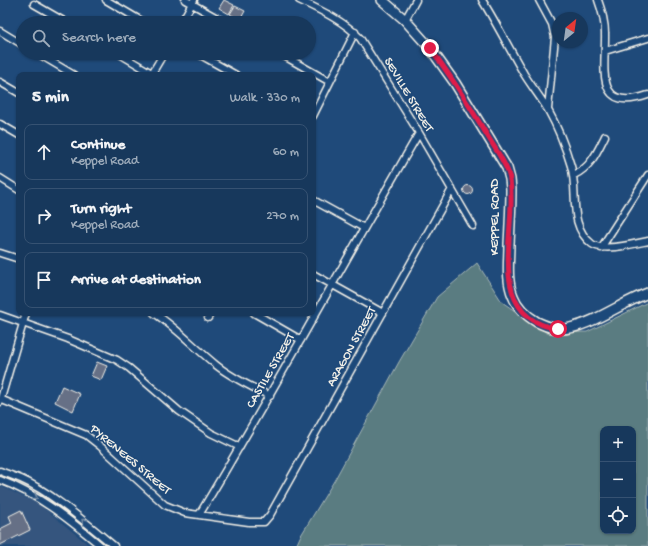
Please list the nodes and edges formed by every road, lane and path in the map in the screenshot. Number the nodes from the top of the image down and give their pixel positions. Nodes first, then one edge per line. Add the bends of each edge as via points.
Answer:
1 (106, 0) edge
2 (185, 0) edge
3 (299, 0) edge
4 (382, 0) edge
5 (416, 0) edge
6 (482, 0) edge
7 (539, 0) edge
8 (598, 0) edge
9 (193, 2) edge
10 (34, 4) dead end
11 (55, 16) edge
12 (133, 16) edge
13 (185, 16) edge
14 (215, 16) edge
15 (405, 20) junction
16 (0, 32) edge
17 (355, 32) junction
18 (648, 38) edge
19 (16, 41) edge
20 (605, 51) junction
21 (49, 60) edge
22 (130, 60) edge
23 (160, 60) edge
24 (209, 60) edge
25 (291, 60) edge
26 (69, 72) edge
27 (150, 72) edge
28 (154, 72) edge
29 (231, 72) edge
30 (312, 72) edge
31 (316, 74) edge
32 (0, 82) edge
33 (330, 82) junction
34 (16, 91) edge
35 (648, 95) edge
36 (548, 109) junction
37 (316, 110) edge
38 (0, 124) edge
39 (16, 133) edge
40 (419, 133) junction
41 (605, 136) dead end
42 (648, 174) edge
43 (574, 175) junction
44 (0, 178) edge
45 (16, 188) edge
46 (452, 189) junction
47 (316, 202) edge
48 (473, 226) dead end
49 (364, 228) junction
50 (648, 241) edge
51 (601, 248) junction
52 (0, 253) edge
53 (16, 258) edge
54 (316, 276) edge
55 (332, 285) junction
56 (648, 293) edge
57 (316, 313) edge
58 (383, 313) junction
59 (0, 315) edge
60 (25, 316) edge
61 (158, 316) edge
62 (259, 316) edge
63 (315, 316) edge
64 (23, 323) junction
65 (301, 340) junction
66 (270, 396) junction
67 (0, 400) edge
68 (240, 447) junction
69 (0, 471) edge
70 (0, 480) edge
71 (199, 515) junction
72 (270, 515) joint
73 (101, 546) edge
74 (114, 546) edge

1 - 12 street
2 - 9 street
3 - 17 street, SEVILLE STREET
4 - 15 street, KEPPEL ROAD
5 - 15 street
6 - 36 street via 525,75
7 - 36 street via 552,24 555,37
8 - 20 street via 605,25
9 - 13 street
9 - 14 street
10 - 11 street
15 - 56 street, KEPPEL ROAD via 424,39 446,70 506,168 511,189 508,262 510,284 513,296 522,310 536,322 558,329 568,328 588,322
16 - 19 street
17 - 33 street
17 - 40 street, SEVILLE STREET
18 - 20 street
20 - 35 street via 604,76 611,92 622,99
21 - 26 street
22 - 27 street
23 - 28 street
24 - 29 street
25 - 30 street
31 - 33 street
32 - 34 street
33 - 37 street
36 - 43 street
38 - 39 street
40 - 46 street, SEVILLE STREET
40 - 49 street, CASTILE STREET
41 - 43 street via 589,164
42 - 51 street
43 - 51 street via 577,222 591,243
44 - 45 street
46 - 48 street, SEVILLE STREET
46 - 58 street, ARAGON STREET
47 - 49 street
49 - 55 street, CASTILE STREET
50 - 51 street
52 - 53 street
54 - 55 street
55 - 57 street, CASTILE STREET
55 - 58 street
58 - 72 street, ARAGON STREET
59 - 64 street
60 - 64 street
61 - 66 street via 221,369
62 - 65 street
63 - 65 street, CASTILE STREET
64 - 67 street
64 - 68 street via 117,360 211,433
65 - 66 street, CASTILE STREET
66 - 68 street, CASTILE STREET
67 - 71 street, PYRENEES STREET via 86,435 166,505 175,510
68 - 71 street, CASTILE STREET
74 -> 69 street via 47,494 21,479
70 -> 73 street via 18,486 43,502
71 - 72 street, PYRENEES STREET via 261,523 266,522

